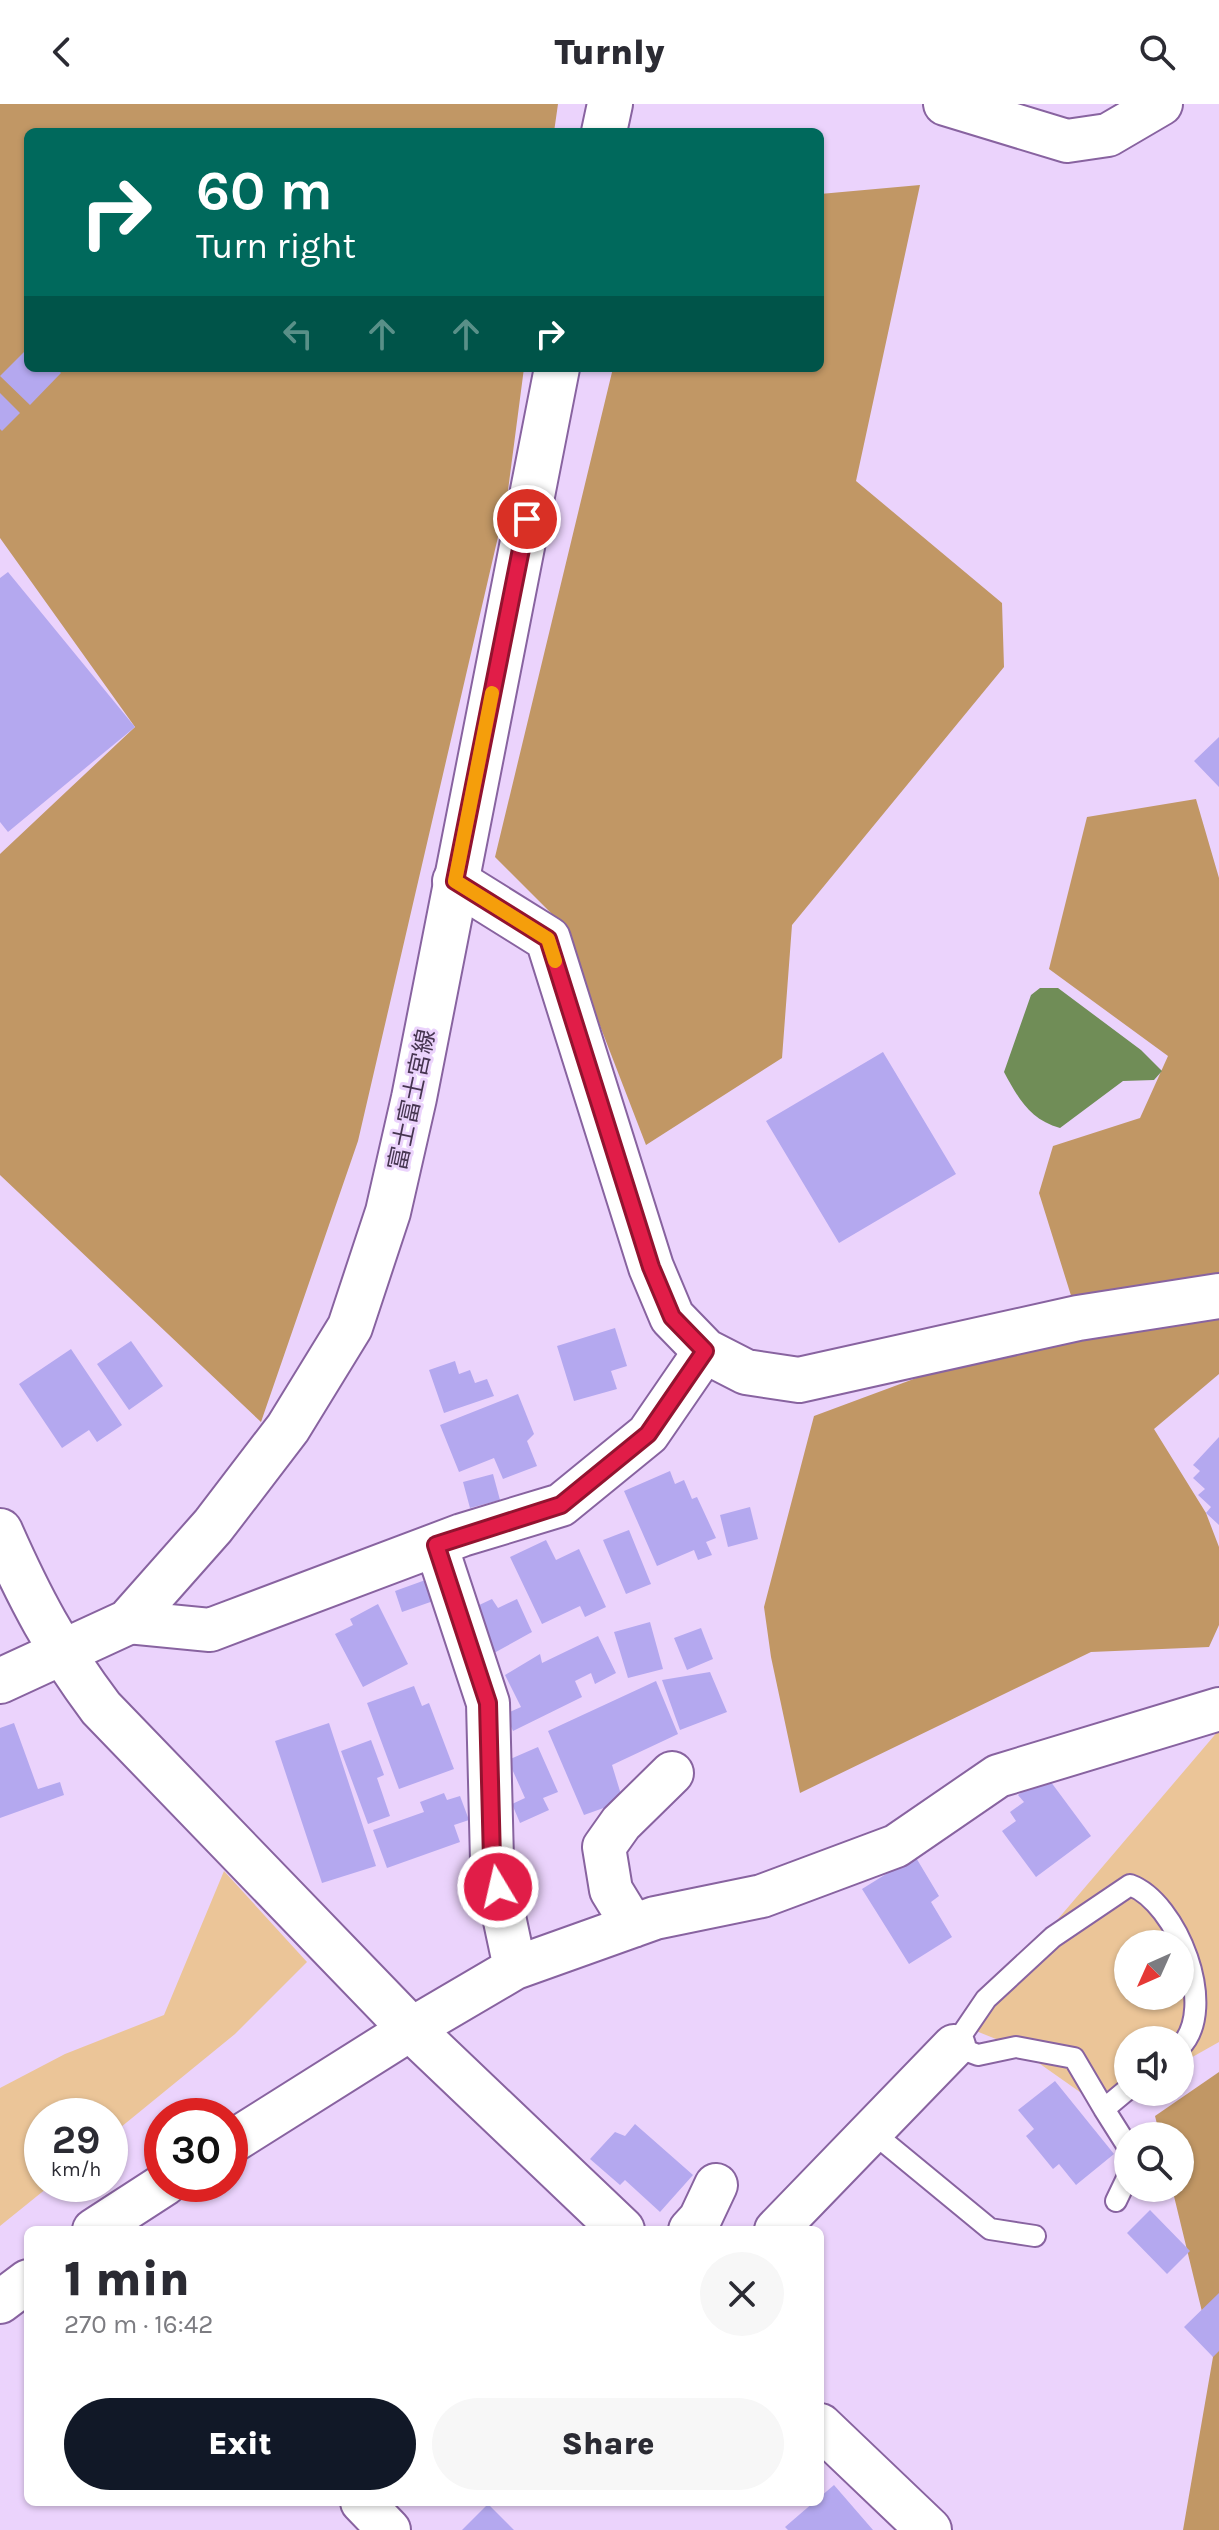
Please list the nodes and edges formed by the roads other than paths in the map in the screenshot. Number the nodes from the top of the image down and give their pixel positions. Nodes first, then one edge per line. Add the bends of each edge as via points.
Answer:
1 (610, 104) edge
2 (945, 104) edge
3 (1161, 104) edge
4 (605, 128) edge
5 (556, 372) edge
6 (455, 881) junction
7 (1219, 1296) edge
8 (705, 1351) junction
9 (0, 1531) edge
10 (436, 1545) junction
11 (128, 1622) junction
12 (61, 1655) junction
13 (0, 1681) edge
14 (1219, 1709) edge
15 (672, 1773) dead end
16 (633, 1926) junction
17 (515, 1968) junction
18 (1193, 2026) edge
19 (411, 2029) junction
20 (954, 2046) junction
21 (1114, 2101) edge
22 (1104, 2109) junction
23 (1114, 2125) edge
24 (871, 2131) junction
25 (248, 2132) edge
26 (716, 2185) dead end
27 (144, 2198) edge
28 (103, 2226) edge
29 (618, 2226) edge
30 (694, 2226) edge
31 (780, 2226) edge
32 (1035, 2236) dead end
33 (24, 2284) edge
34 (0, 2302) edge
35 (824, 2430) edge
36 (366, 2506) edge
37 (389, 2530) edge
38 (929, 2530) edge

1 - 4 street
2 - 3 street via 1067,141 1108,135
5 - 6 street, 富士富士宮線
6 - 8 street via 548,939 651,1267 672,1317
6 - 11 street, 富士富士宮線 via 391,1198 350,1327 288,1428 213,1526
7 - 8 street via 1078,1318 799,1380 746,1372
8 - 10 street via 648,1434 561,1505
9 - 12 street
10 - 11 street via 210,1630
10 - 17 street via 488,1703 492,1860
11 - 12 street, 富士富士宮線
12 - 13 street, 富士富士宮線
12 - 19 street via 101,1708
14 - 16 street via 998,1776 896,1846 762,1896
15 - 16 street via 604,1847 611,1890
16 - 17 street
17 - 19 street
18 - 20 lane via 1202,1997 1194,1956 1147,1891 1130,1885 1053,1937 986,1999
19 - 25 street
19 - 29 street
20 - 22 lane via 978,2055 1016,2047 1074,2058
20 - 24 street
21 - 22 lane
22 - 23 lane
24 - 31 street
24 - 32 lane via 990,2229
26 - 30 street
27 - 28 street
33 - 34 street
35 - 38 street
36 - 37 street

